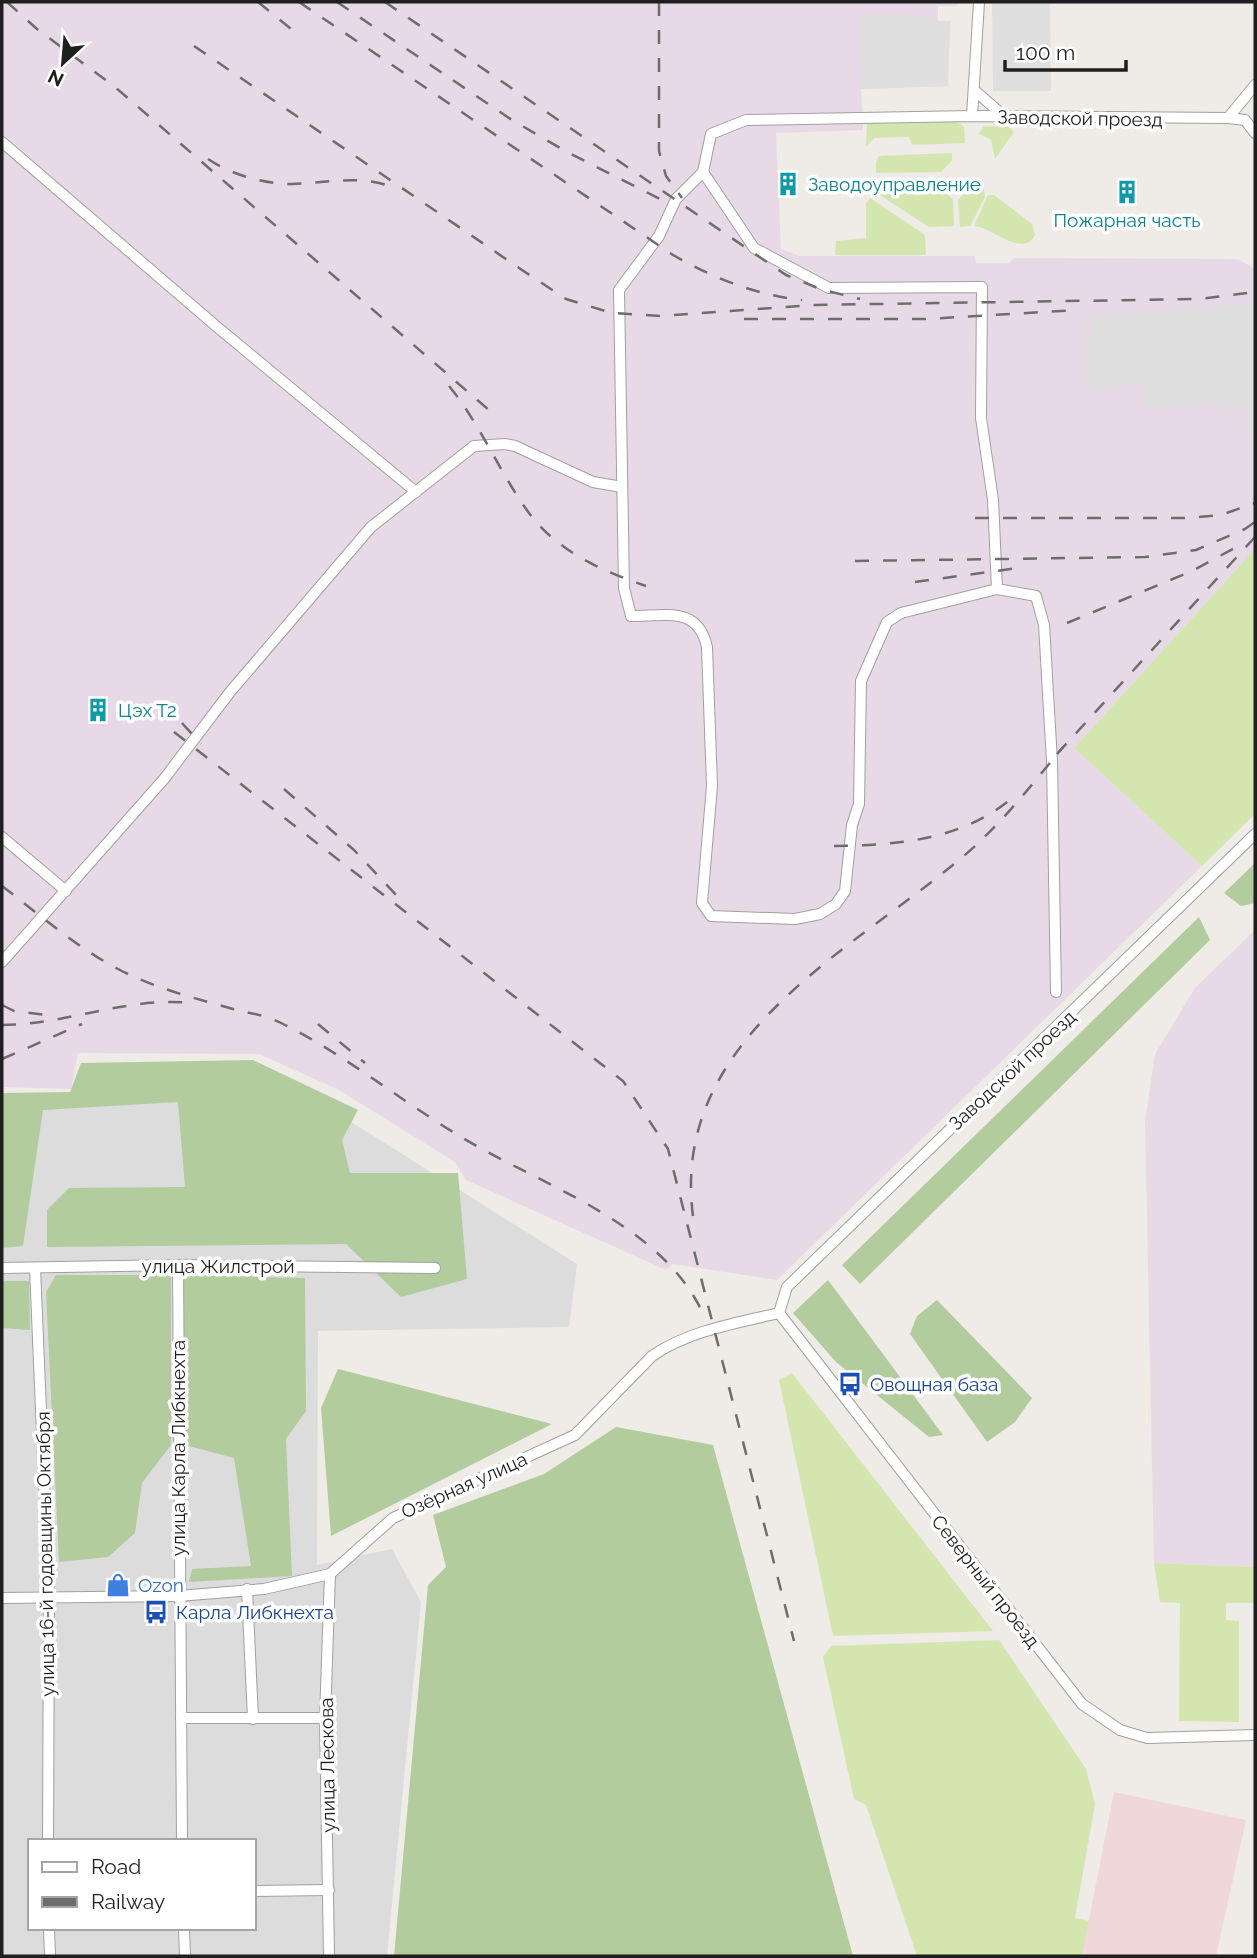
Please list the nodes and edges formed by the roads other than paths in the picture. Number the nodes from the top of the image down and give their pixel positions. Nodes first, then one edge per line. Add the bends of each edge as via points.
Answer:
1 (979, 2) edge
2 (1255, 85) edge
3 (974, 90) junction
4 (972, 116) junction
5 (1005, 117) junction
6 (1228, 118) junction
7 (1255, 133) edge
8 (2, 142) edge
9 (703, 172) junction
10 (622, 488) junction
11 (416, 492) junction
12 (997, 589) junction
13 (1255, 834) edge
14 (2, 837) edge
15 (66, 891) junction
16 (2, 962) edge
17 (1056, 992) dead end
18 (178, 1265) junction
19 (2, 1268) edge
20 (35, 1268) junction
21 (435, 1268) dead end
22 (779, 1312) junction
23 (330, 1574) junction
24 (247, 1589) junction
25 (178, 1596) junction
26 (2, 1598) edge
27 (49, 1599) junction
28 (181, 1718) junction
29 (325, 1718) junction
30 (253, 1719) junction
31 (1255, 1735) edge
32 (48, 1839) edge
33 (182, 1839) edge
34 (329, 1890) junction
35 (256, 1891) edge
36 (49, 1930) edge
37 (184, 1930) edge
38 (50, 1956) edge
39 (185, 1956) edge
40 (329, 1956) edge

1 - 3 street, Заводской проезд
2 - 6 street
3 - 4 street, Заводской проезд
3 - 5 street
4 - 5 street, Заводской проезд
4 - 9 street via 746,121 711,134
5 - 6 street, Заводской проезд
6 - 7 street, Заводской проезд via 1245,120
8 - 11 street
9 - 10 street via 676,199 659,236 619,290
9 - 12 street via 754,248 829,288 982,287 981,418 993,500
10 - 11 street via 593,482 505,444 474,446
10 - 12 street via 624,588 631,616 689,617 703,629 705,638 712,786 702,903 711,916 795,919 820,914 836,904 845,891 852,825 859,804 861,681 873,649 887,622 901,613
11 - 15 street via 371,527
12 - 17 street via 1036,596 1044,625 1052,761
13 - 22 street, Заводской проезд via 787,1287
14 - 15 street
15 - 16 street
18 - 20 street, улица Жилстрой
18 - 21 street, улица Жилстрой
18 - 25 street, улица Карла Либкнехта
19 - 20 street, улица Жилстрой
20 - 27 street, улица 16-й годовщины Октября
22 - 23 street, Озёрная улица via 667,1346 575,1435 393,1518
22 - 31 street, Северный проезд via 1082,1704 1120,1730 1147,1738
23 - 24 street, Озёрная улица
23 - 29 street, улица Лескова
24 - 25 street, Озёрная улица
24 - 30 street
25 - 27 street, Озёрная улица
25 - 28 street, улица Карла Либкнехта
26 - 27 street, Озёрная улица
27 - 32 street, улица 16-й годовщины Октября
28 - 30 street
28 - 33 street, улица Карла Либкнехта
29 - 30 street
29 - 34 street, улица Лескова
34 - 35 street
34 - 40 street, улица Лескова
36 - 38 street
37 - 39 street

